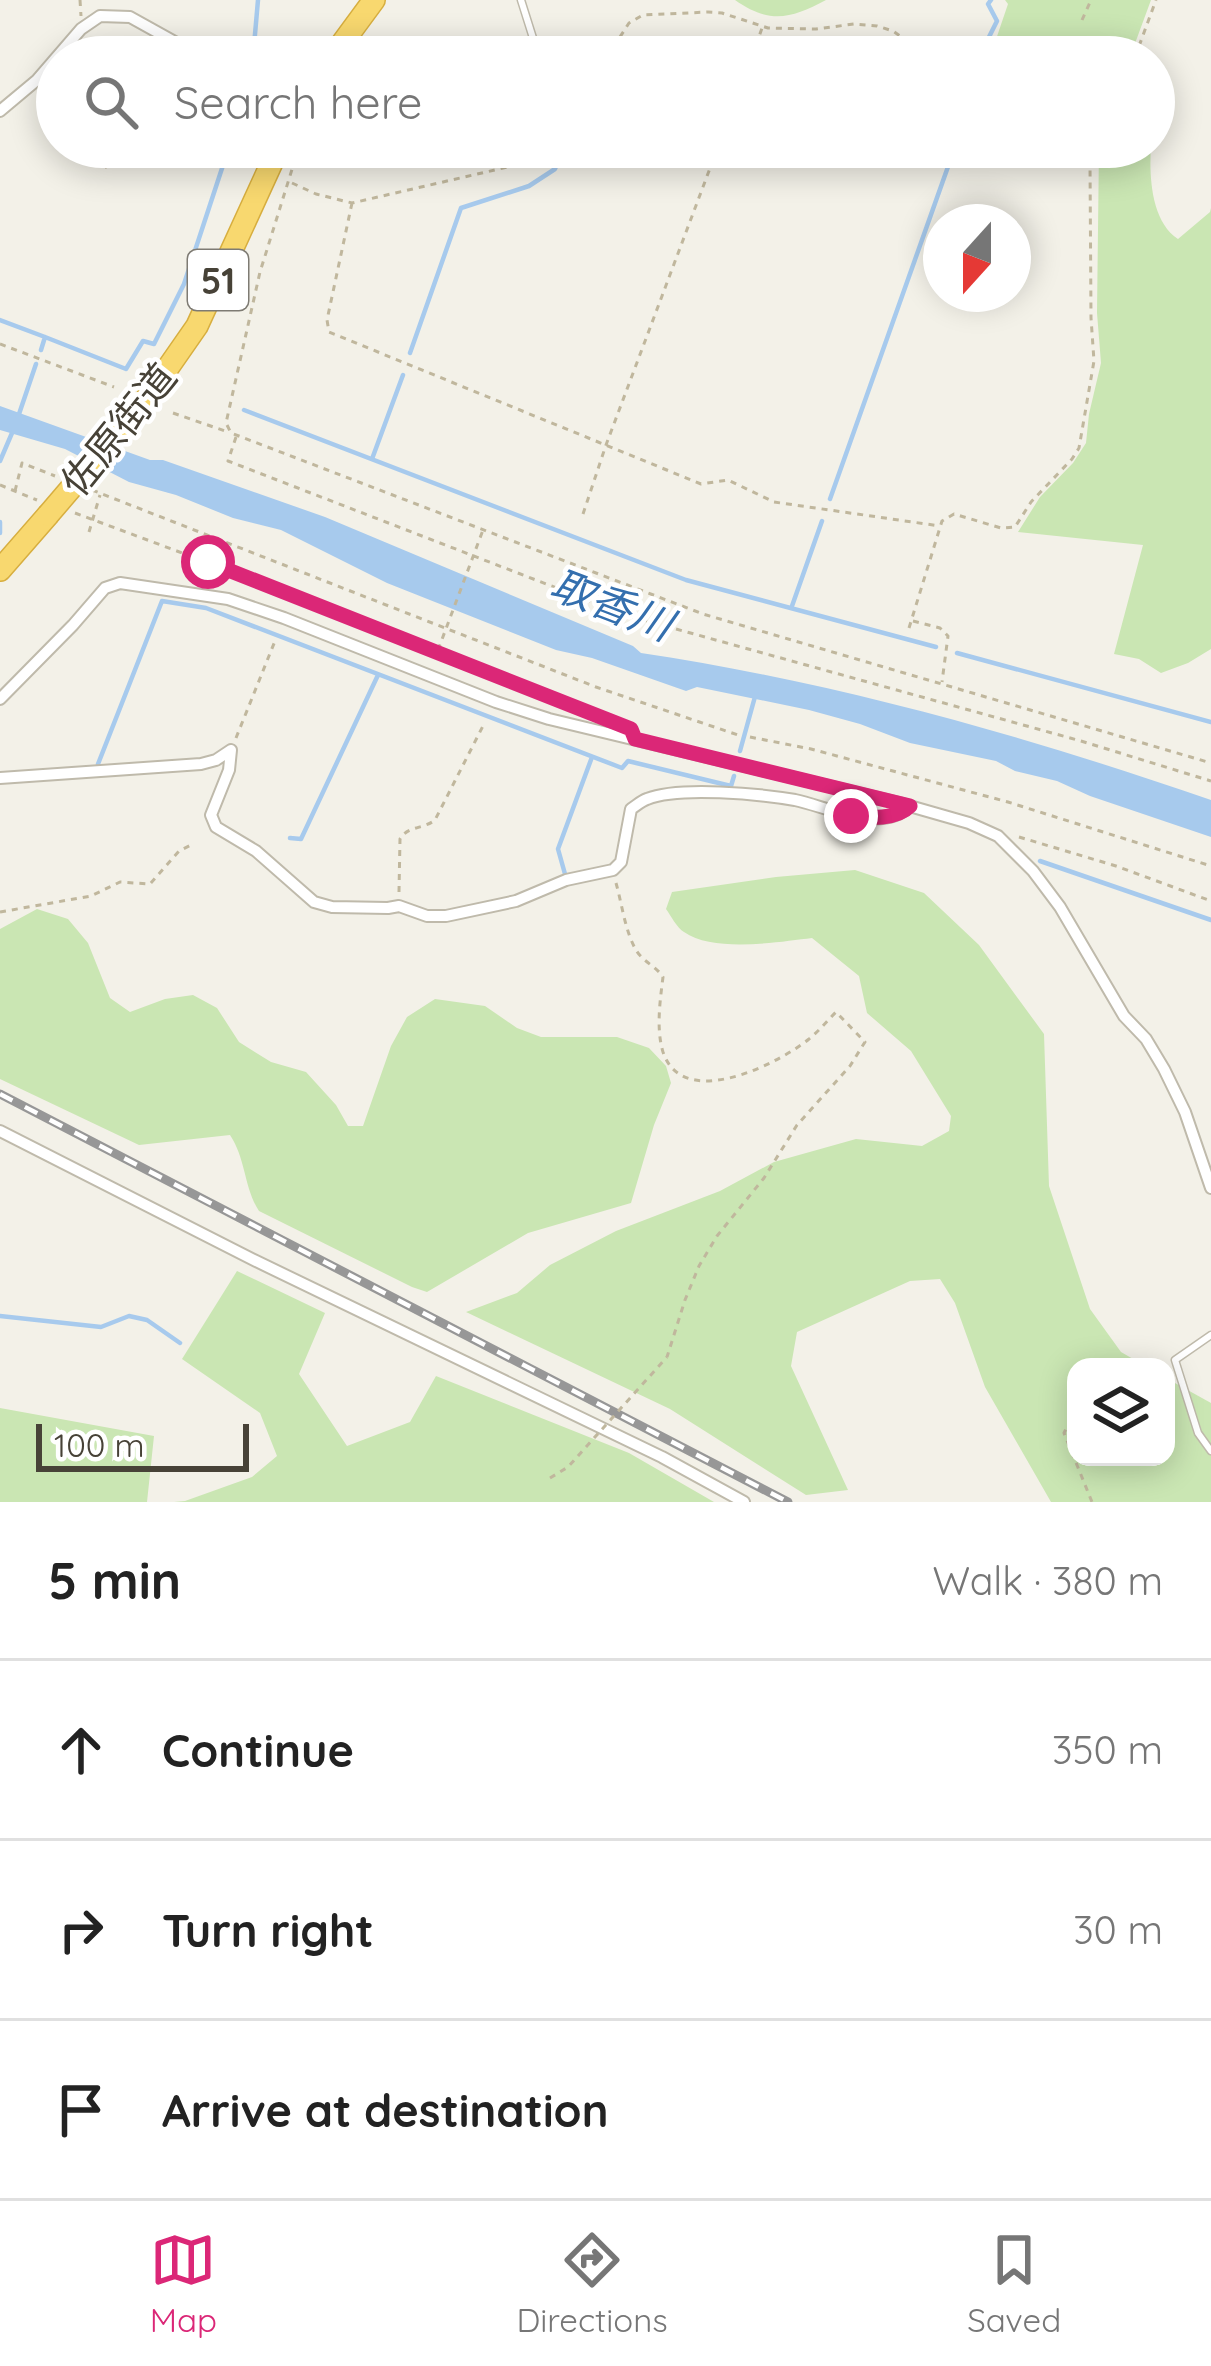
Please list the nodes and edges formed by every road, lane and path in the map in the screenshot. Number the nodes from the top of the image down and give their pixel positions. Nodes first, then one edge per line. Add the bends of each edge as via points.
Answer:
1 (374, 0) edge
2 (521, 0) edge
3 (1091, 0) edge
4 (1156, 0) edge
5 (1082, 20) dead end
6 (763, 27) junction
7 (75, 36) edge
8 (164, 36) edge
9 (347, 36) edge
10 (532, 36) edge
11 (621, 36) edge
12 (760, 36) edge
13 (900, 36) edge
14 (1143, 36) edge
15 (36, 81) edge
16 (0, 111) edge
17 (269, 168) edge
18 (294, 168) edge
19 (503, 168) edge
20 (710, 168) edge
21 (1090, 168) edge
22 (290, 182) junction
23 (352, 203) junction
24 (0, 344) edge
25 (114, 387) dead end
26 (173, 412) dead end
27 (234, 434) junction
28 (606, 445) junction
29 (62, 478) dead end
30 (81, 486) dead end
31 (15, 491) dead end
32 (100, 494) junction
33 (76, 514) dead end
34 (584, 514) dead end
35 (93, 520) junction
36 (940, 526) junction
37 (483, 528) junction
38 (89, 532) dead end
39 (473, 555) junction
40 (0, 570) edge
41 (912, 621) junction
42 (909, 628) dead end
43 (446, 629) junction
44 (274, 641) dead end
45 (437, 654) junction
46 (941, 684) junction
47 (0, 699) edge
48 (485, 722) dead end
49 (738, 735) dead end
50 (750, 737) dead end
51 (635, 739) junction
52 (231, 750) junction
53 (1211, 763) edge
54 (0, 778) edge
55 (1211, 781) edge
56 (910, 806) junction
57 (998, 836) junction
58 (193, 844) dead end
59 (1211, 866) edge
60 (613, 870) junction
61 (1211, 901) edge
62 (399, 906) junction
63 (0, 911) edge
64 (0, 1131) edge
65 (1211, 1188) edge
66 (1211, 1335) edge
67 (1211, 1451) edge
68 (1077, 1466) edge
69 (550, 1478) dead end
70 (744, 1502) edge
71 (1092, 1502) edge

1 - 9 highway
2 - 10 lane
3 - 5 path
4 - 14 path
6 - 11 path via 722,14 643,15
6 - 12 path
6 - 13 path via 854,24
7 - 8 street via 100,16 130,17
15 - 16 street
17 - 40 highway, 佐原街道 / 51, bridge via 197,326 142,405
18 - 22 path
19 - 23 path
20 - 28 path
21 - 36 path via 1094,361 1078,448 1015,527 954,514
22 - 23 path
22 - 27 path via 233,388 226,423
23 - 28 path via 329,332
24 - 25 path
26 - 27 path
27 - 37 path
27 - 39 path via 228,461
28 - 34 path
28 - 36 path via 701,484 735,482 766,500
29 - 31 path via 22,464
30 - 32 path
32 - 35 path
32 - 43 path
33 - 35 path
35 - 38 path
35 - 45 path
36 - 41 path
37 - 39 path
37 - 46 path via 703,614
39 - 43 path
39 - 55 path via 651,623
41 - 42 path
41 - 46 path via 948,636
43 - 45 path
43 - 49 path
44 - 52 path
45 - 51 path via 631,729
46 - 53 path
47 - 51 street via 105,588 121,583 228,599 496,702
48 - 62 path via 435,820 400,839
50 - 59 path via 1008,802
51 - 56 street
52 - 54 street via 201,764
52 - 62 street via 211,815 216,827 314,902
56 - 57 street
56 - 60 street via 863,817 757,795 647,799 631,809
57 - 61 path
57 - 65 street via 1060,907 1164,1069
58 - 63 path via 151,884 120,882 92,896
60 - 62 street via 446,916
60 - 69 path, bridge via 633,944 663,977 660,1037 672,1068 695,1082 760,1068 807,1041 836,1012 865,1042 717,1236 667,1358
64 - 70 street
66 - 67 lane via 1175,1360
68 - 71 path

